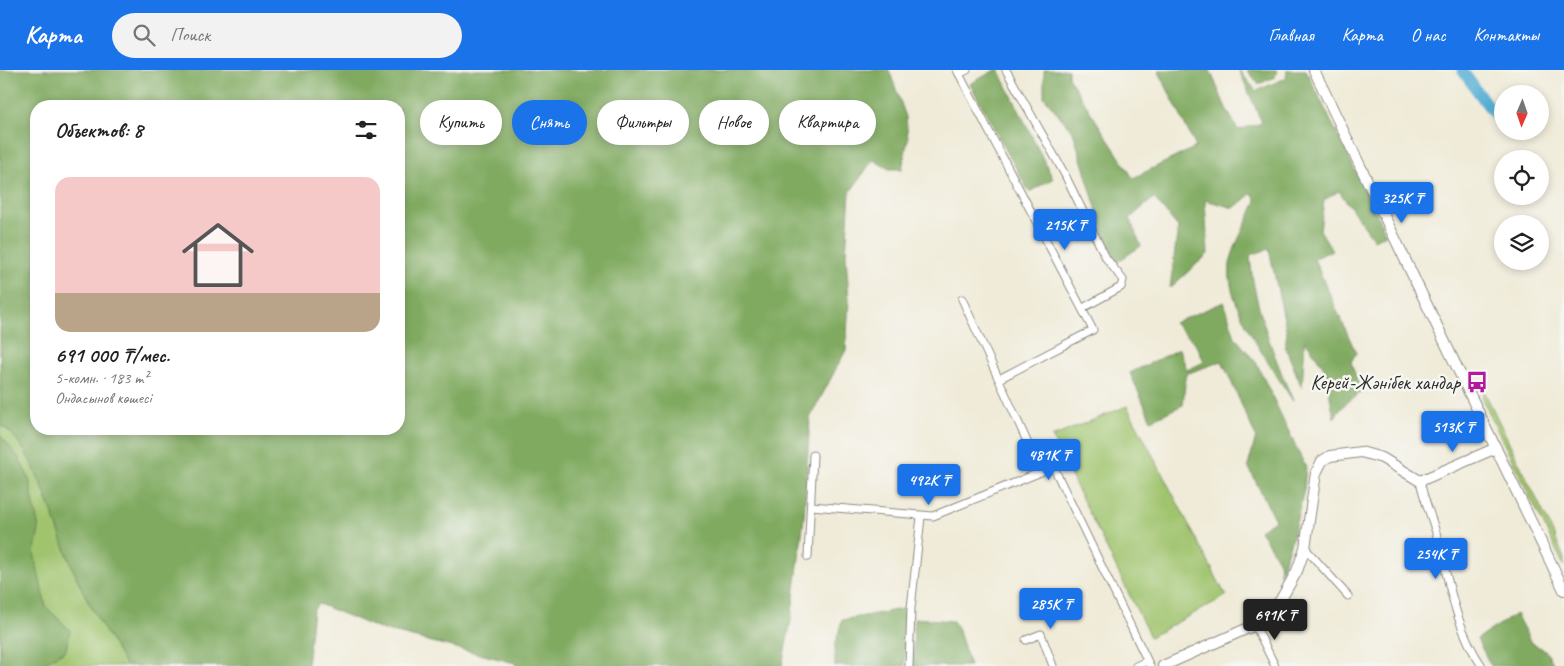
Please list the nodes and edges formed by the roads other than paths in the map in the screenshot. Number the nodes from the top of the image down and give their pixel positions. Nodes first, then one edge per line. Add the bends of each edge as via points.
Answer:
1 (966, 70) edge
2 (1006, 70) edge
3 (1314, 70) edge
4 (958, 72) edge
5 (962, 299) dead end
6 (1083, 308) junction
7 (999, 379) junction
8 (1496, 448) junction
9 (813, 456) dead end
10 (1041, 472) junction
11 (1420, 481) junction
12 (812, 506) junction
13 (921, 517) junction
14 (1306, 548) junction
15 (808, 557) dead end
16 (1564, 590) edge
17 (1348, 596) dead end
18 (1255, 626) junction
19 (1026, 640) dead end
20 (1149, 664) edge
21 (909, 666) edge
22 (1053, 666) edge
23 (1136, 666) edge
24 (1163, 666) edge
25 (1275, 666) edge
26 (1482, 666) edge

1 - 4 street
2 - 6 street via 1064,173 1106,258 1123,280 1121,287
3 - 8 main road
4 - 6 street
5 - 7 street
6 - 7 street via 1093,330
7 - 10 street
8 - 11 main road
8 - 16 main road
9 - 12 street
10 - 13 street via 933,516
10 - 20 street via 1053,466
11 - 14 main road via 1382,458 1361,452 1330,456 1322,461 1316,473
11 - 26 street via 1434,524 1451,600
12 - 13 street
12 - 15 street
13 - 21 street via 911,608
14 - 17 street
14 - 18 main road via 1297,572 1280,600
18 - 24 main road
18 - 25 street
19 - 22 street via 1041,634
20 - 23 street

